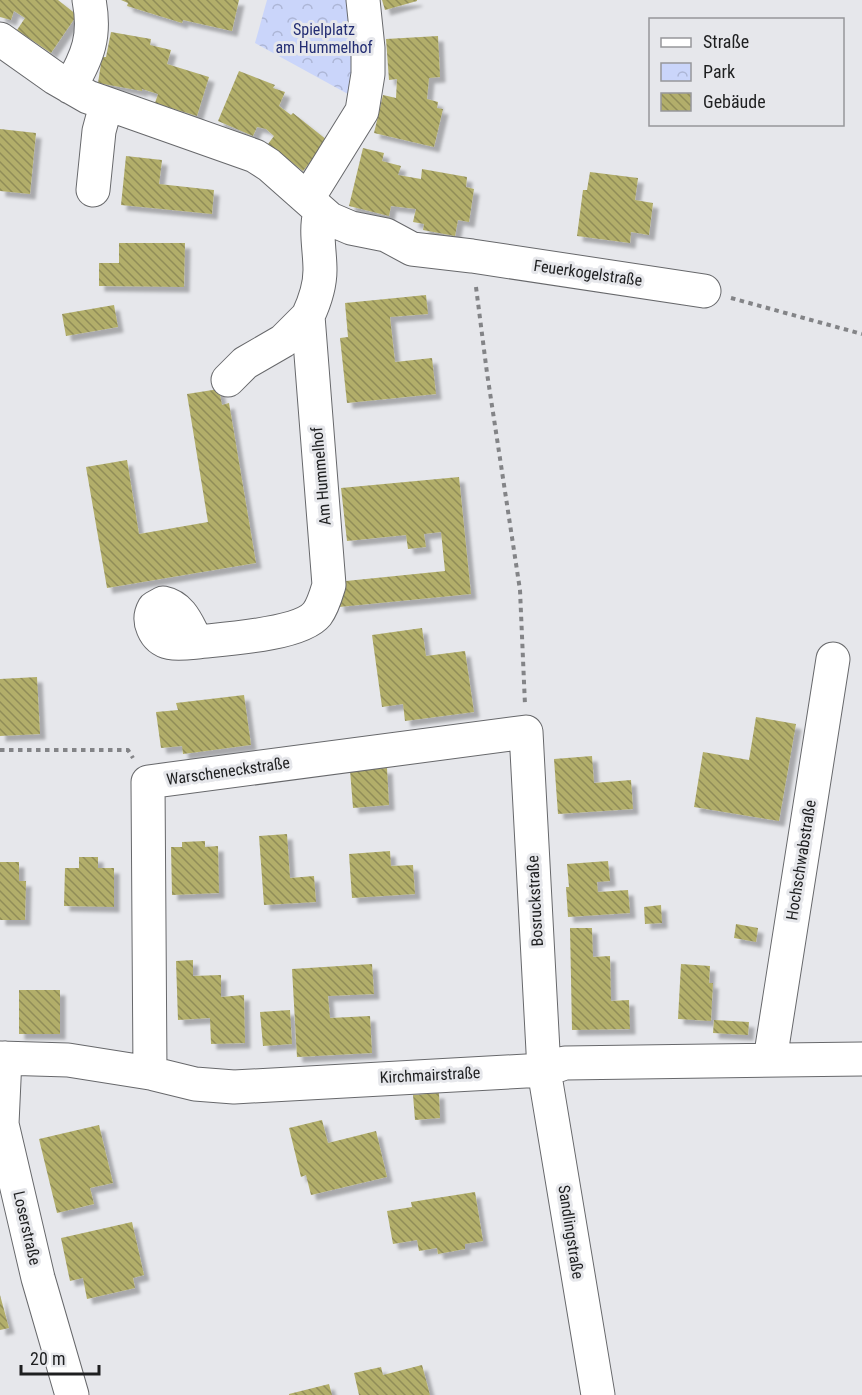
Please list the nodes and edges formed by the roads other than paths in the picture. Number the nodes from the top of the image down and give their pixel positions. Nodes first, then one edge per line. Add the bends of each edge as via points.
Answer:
1 (89, 0) edge
2 (363, 0) edge
3 (0, 39) edge
4 (70, 87) junction
5 (106, 105) junction
6 (93, 190) dead end
7 (314, 205) junction
8 (705, 291) road end
9 (308, 316) junction
10 (228, 380) dead end
11 (196, 642) dead end
12 (833, 659) dead end
13 (526, 732) joint
14 (3, 1058) edge
15 (862, 1059) edge
16 (770, 1060) junction
17 (544, 1070) junction
18 (150, 1072) junction
19 (72, 1395) edge
20 (598, 1395) edge

1 - 4 street via 93,31 90,46
2 - 7 street, Am Hummelhof via 368,48 362,111
3 - 4 street
4 - 5 street
5 - 6 street
5 - 7 street via 255,156
7 - 8 street, Feuerkogelstraße via 341,225 386,235 412,249
7 - 9 street, Am Hummelhof via 319,282
9 - 10 street via 283,342 245,363
9 - 11 street, Am Hummelhof via 330,569 324,601 316,615 292,628
12 - 16 street, Hochschwabstraße
13 - 17 street, Bosruckstraße
13 - 18 street, Warscheneckstraße via 148,782
14 - 18 street, Kirchmairstraße via 68,1060
14 - 19 street, Loserstraße via 2,1124 38,1278
15 - 16 street, Kirchmairstraße
16 - 17 street, Kirchmairstraße via 565,1063
17 - 18 street, Kirchmairstraße via 234,1087 195,1084
17 - 20 street, Sandlingstraße

